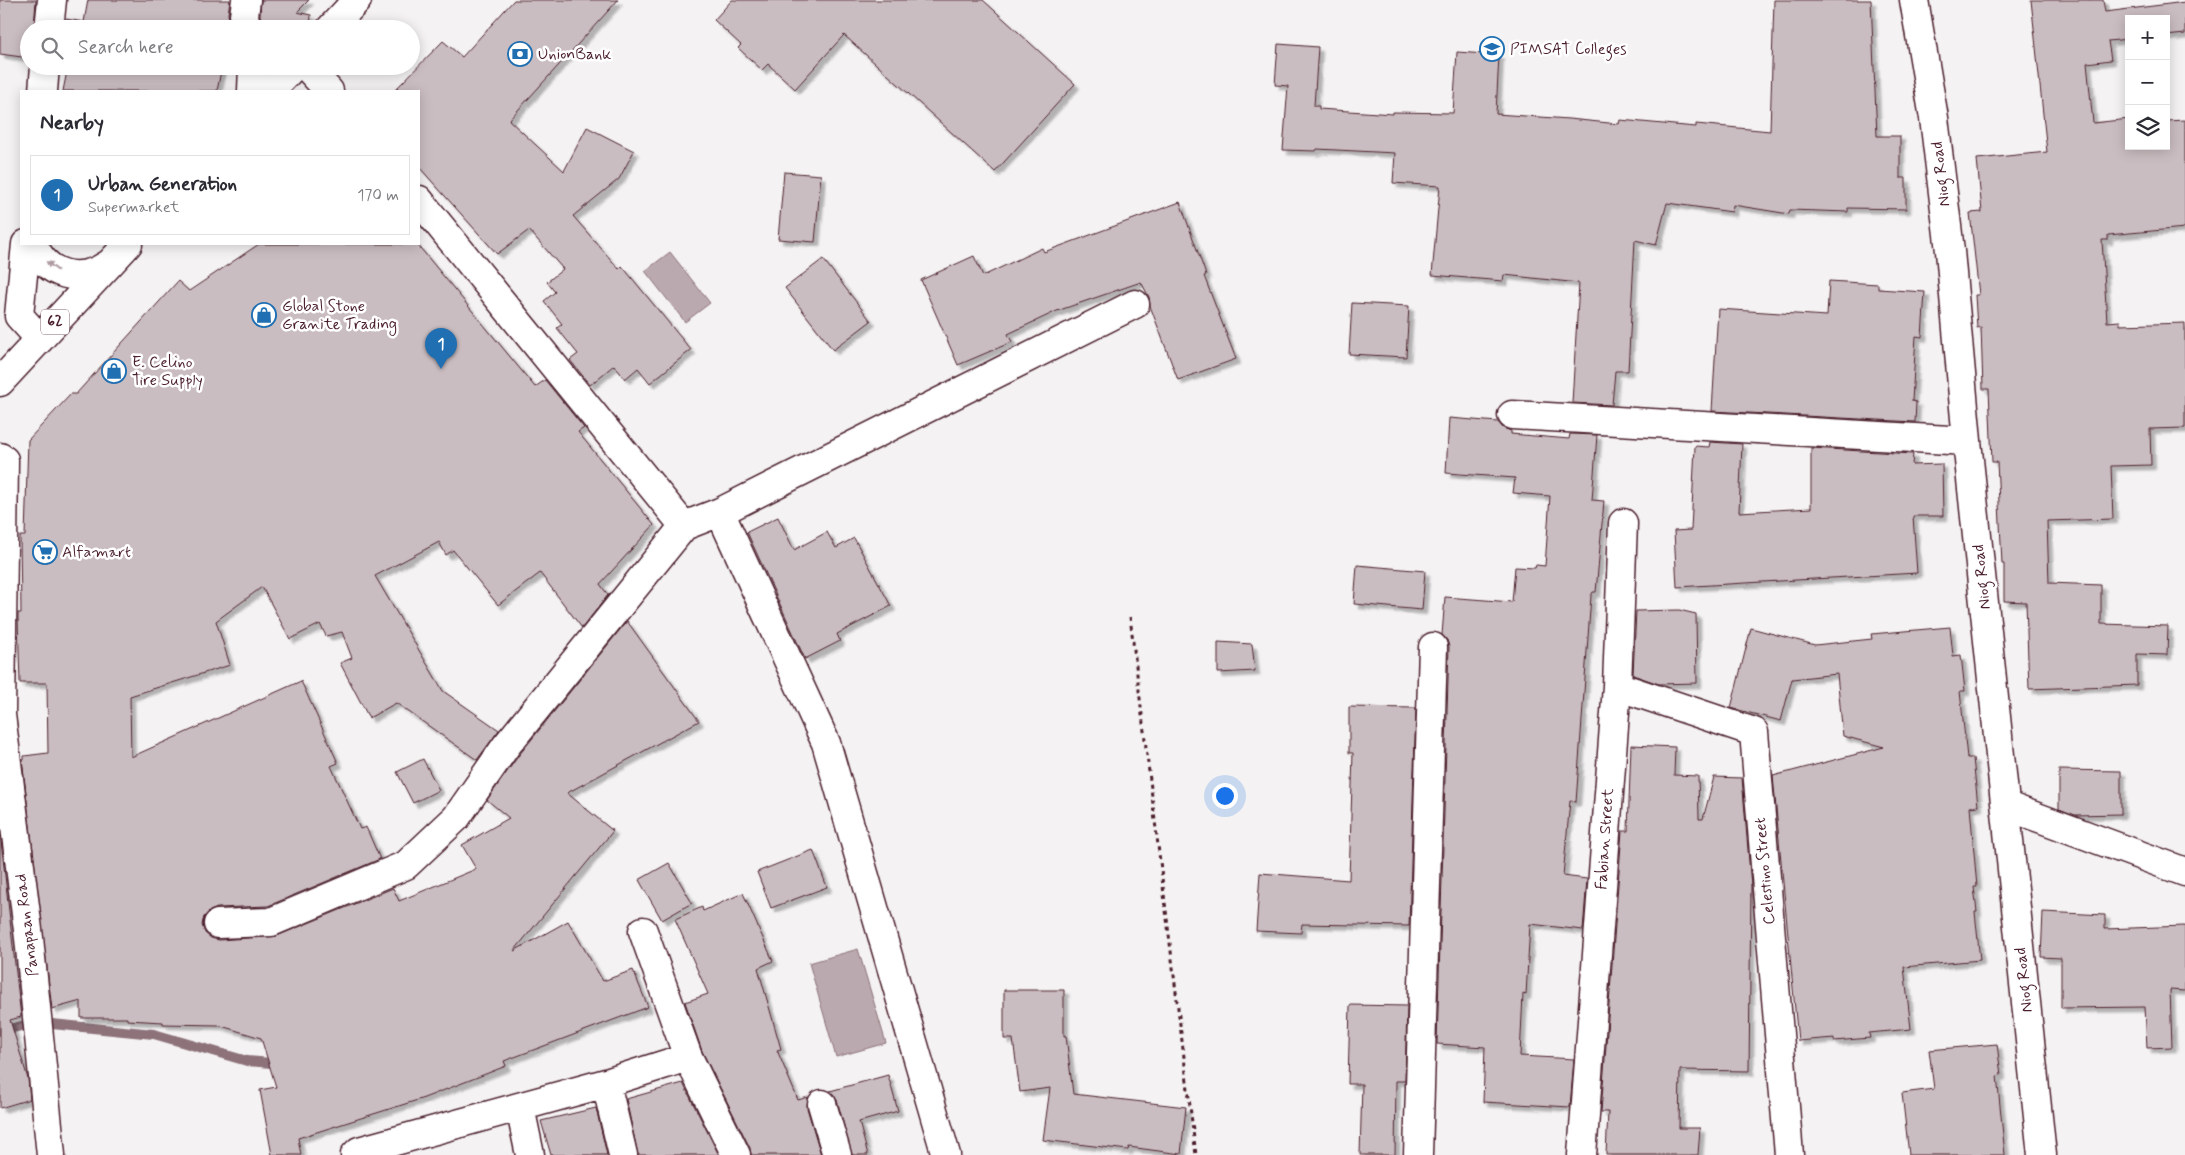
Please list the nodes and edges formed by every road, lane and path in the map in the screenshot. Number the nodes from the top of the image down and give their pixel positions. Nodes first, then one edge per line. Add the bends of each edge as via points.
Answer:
1 (52, 0) edge
2 (246, 0) edge
3 (357, 0) edge
4 (1914, 0) edge
5 (50, 20) edge
6 (245, 20) edge
7 (338, 20) edge
8 (44, 75) edge
9 (253, 75) edge
10 (285, 75) edge
11 (314, 75) edge
12 (43, 90) edge
13 (252, 90) edge
14 (271, 90) edge
15 (328, 90) edge
16 (420, 201) edge
17 (26, 245) edge
18 (34, 245) edge
19 (119, 253) edge
20 (1135, 304) dead end
21 (40, 339) junction
22 (0, 382) edge
23 (1512, 415) dead end
24 (1967, 441) junction
25 (0, 456) edge
26 (720, 512) junction
27 (1623, 523) dead end
28 (684, 526) junction
29 (1130, 617) dead end
30 (1433, 647) dead end
31 (1617, 686) junction
32 (2007, 806) junction
33 (2185, 872) edge
34 (218, 924) dead end
35 (643, 931) dead end
36 (688, 1057) junction
37 (606, 1083) junction
38 (822, 1104) dead end
39 (520, 1107) junction
40 (425, 1144) edge
41 (51, 1155) edge
42 (355, 1155) edge
43 (530, 1155) edge
44 (623, 1155) edge
45 (736, 1155) edge
46 (837, 1155) edge
47 (946, 1155) edge
48 (1196, 1155) edge
49 (1418, 1155) edge
50 (1582, 1155) edge
51 (1789, 1155) edge
52 (2042, 1155) edge

1 - 5 main road
2 - 6 main road
3 - 7 main road
4 - 24 main road, Niog Road via 1934,118
8 - 12 main road
9 - 13 main road
10 - 14 main road
11 - 15 main road
16 - 28 main road
17 - 21 main road via 19,316
19 -> 18 main road via 98,271 72,276 61,273 47,262
19 - 21 main road, 62
20 - 26 main road
21 - 22 main road, 62
23 - 24 main road
24 - 32 main road, Niog Road
25 - 41 main road, Panapaan Road via 4,460 1,715 29,938
26 - 28 main road
26 - 47 main road via 826,743
27 - 31 main road, Fabian Street
28 - 34 main road via 506,746 456,818 406,865 271,922
29 - 48 path
30 - 49 main road
31 - 50 main road, Fabian Street
31 - 51 main road, Celestino Street via 1754,732
32 - 33 main road
32 - 52 main road, Niog Road
35 - 36 main road
36 - 37 main road
36 - 45 main road
37 - 39 main road
37 - 44 main road
38 - 46 main road
39 - 40 main road
39 - 43 main road
40 - 42 main road via 359,1151

